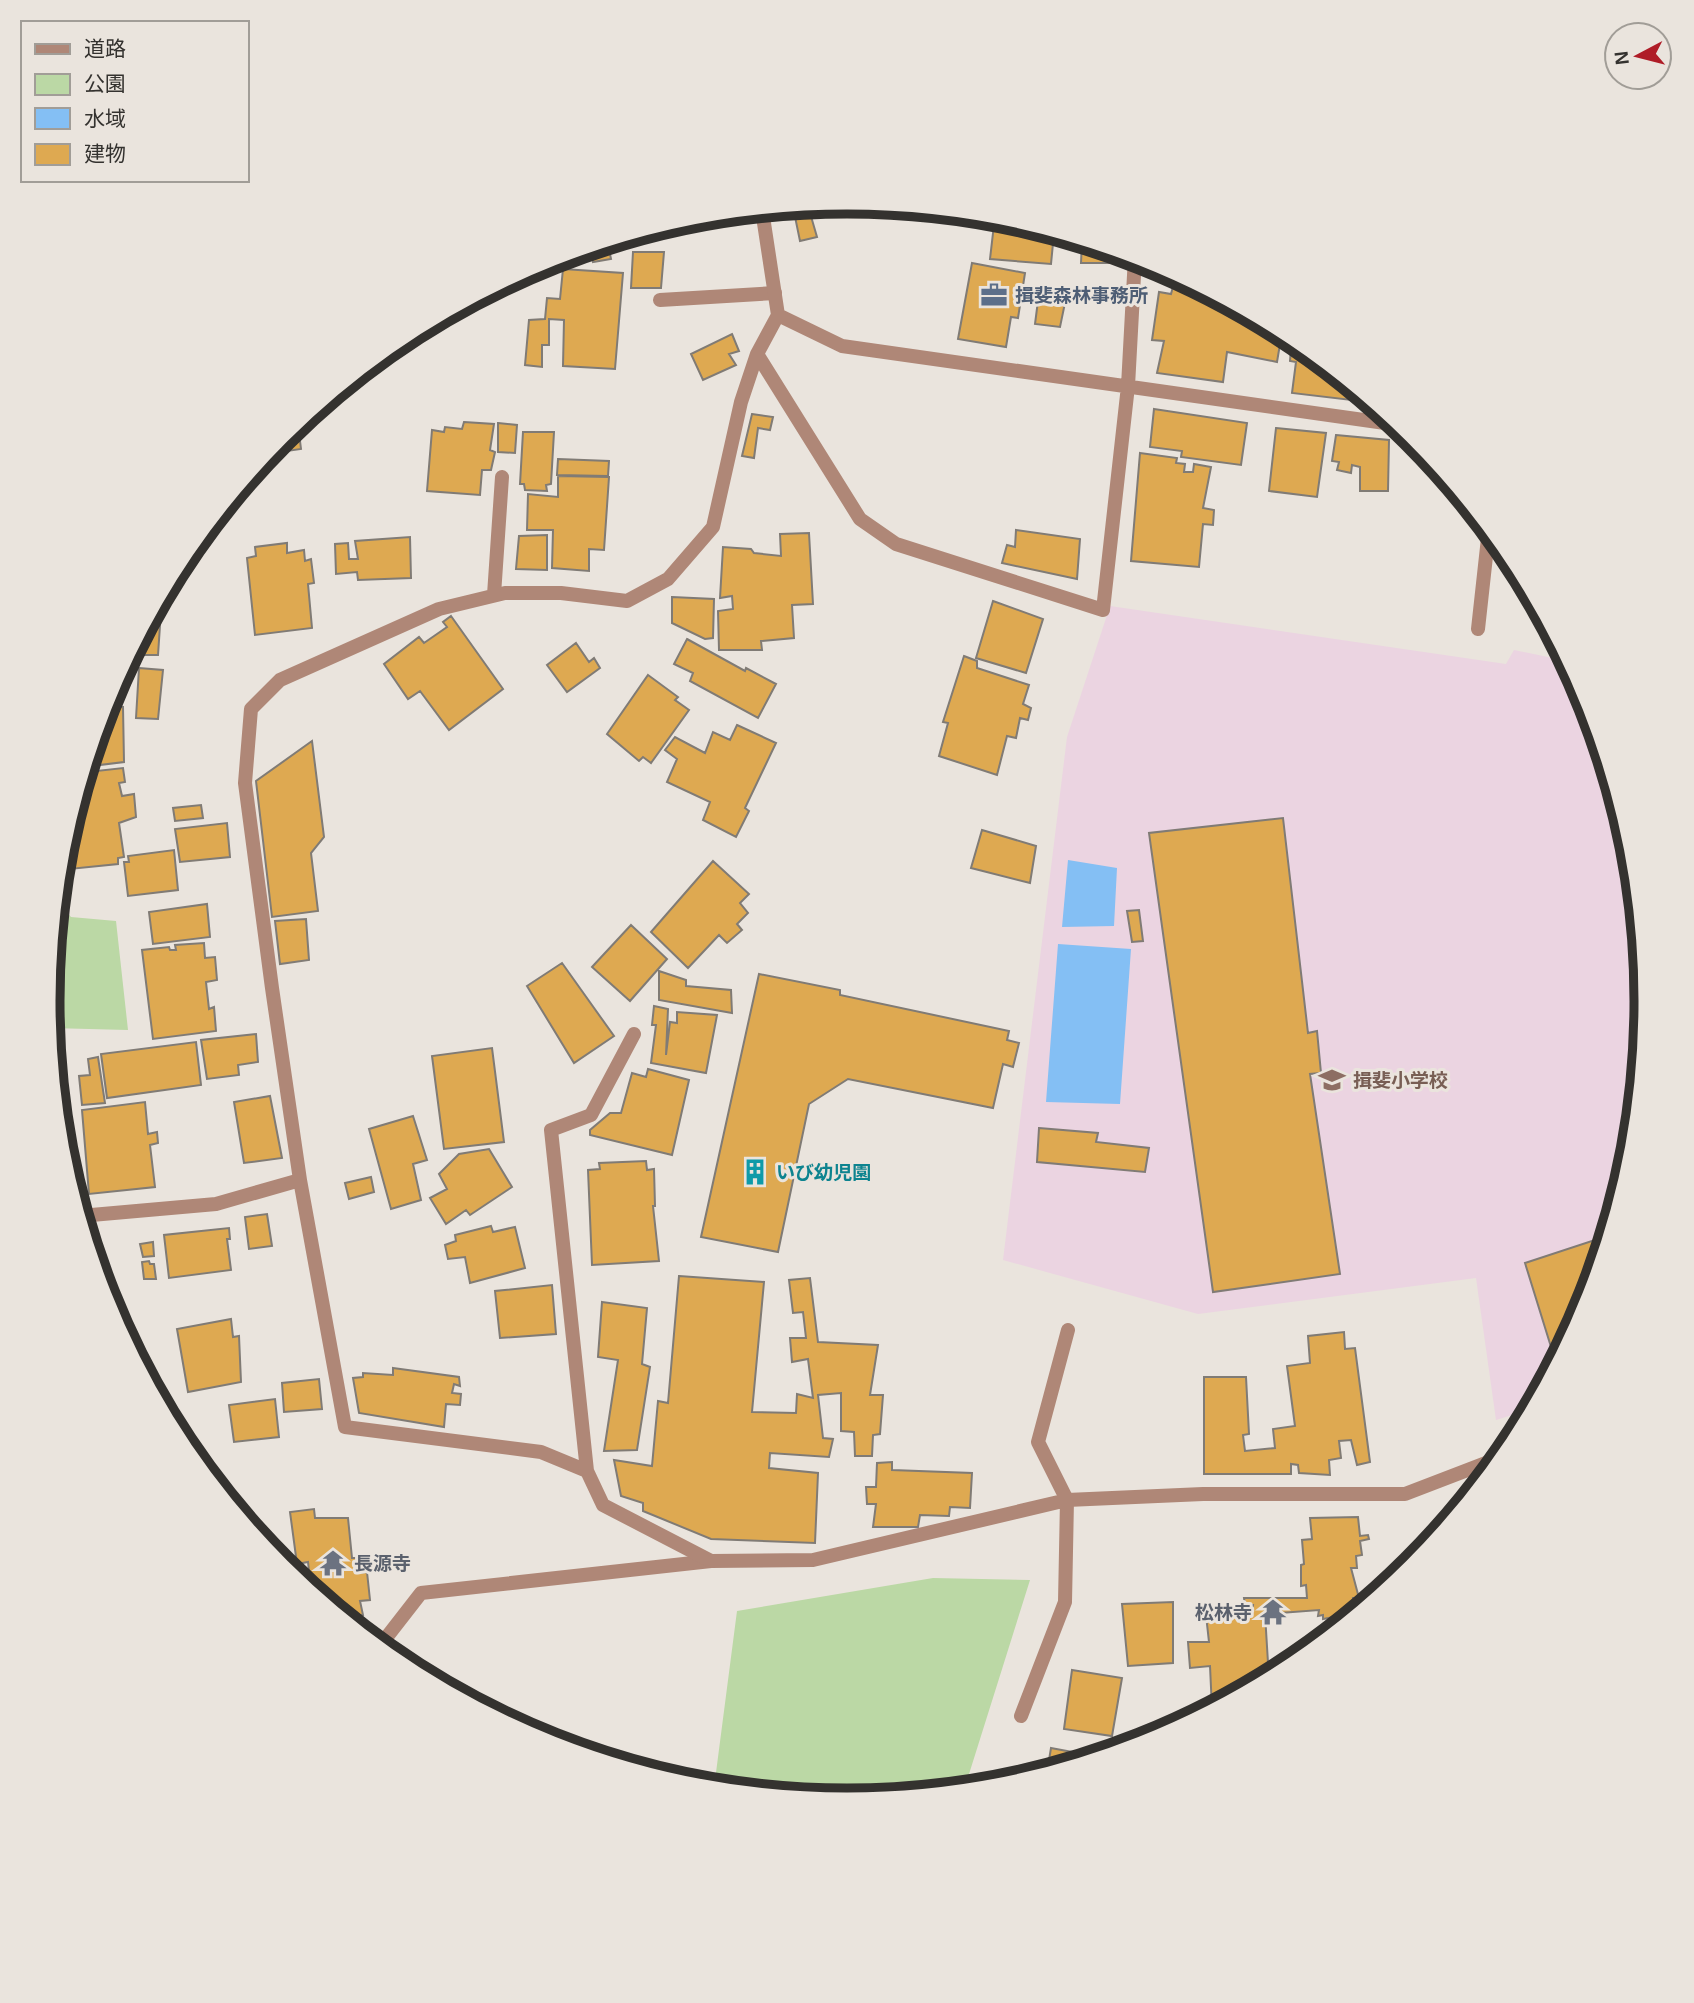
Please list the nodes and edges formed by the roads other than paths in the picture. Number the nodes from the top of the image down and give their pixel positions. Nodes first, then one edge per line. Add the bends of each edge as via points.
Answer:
1 (763, 219) edge
2 (1134, 269) edge
3 (775, 293) junction
4 (660, 300) dead end
5 (778, 315) junction
6 (757, 354) junction
7 (1128, 386) junction
8 (1380, 422) edge
9 (502, 477) dead end
10 (1487, 544) edge
11 (495, 596) junction
12 (1478, 629) dead end
13 (634, 1034) dead end
14 (300, 1180) junction
15 (89, 1215) edge
16 (1068, 1330) dead end
17 (1485, 1462) edge
18 (587, 1472) junction
19 (1067, 1500) junction
20 (710, 1561) junction
21 (385, 1639) edge
22 (1021, 1716) dead end

1 - 3 street
2 - 7 street
3 - 4 street
3 - 5 street
5 - 6 street
5 - 7 street via 842,346
6 - 7 street via 860,519 896,544 1103,611
6 - 11 street via 741,402 713,527 668,579 627,601 561,593
7 - 8 street
9 - 11 street
10 - 12 street
11 - 14 street via 439,609 280,680 251,709 245,783
13 - 18 street via 591,1115 551,1130
14 - 15 street via 216,1204
14 - 18 street via 345,1427 541,1452
16 - 19 street via 1038,1442
17 - 19 street via 1405,1494 1203,1494
18 - 20 street via 603,1505
19 - 20 street via 813,1560
19 - 22 street via 1065,1602
20 - 21 street via 421,1593

